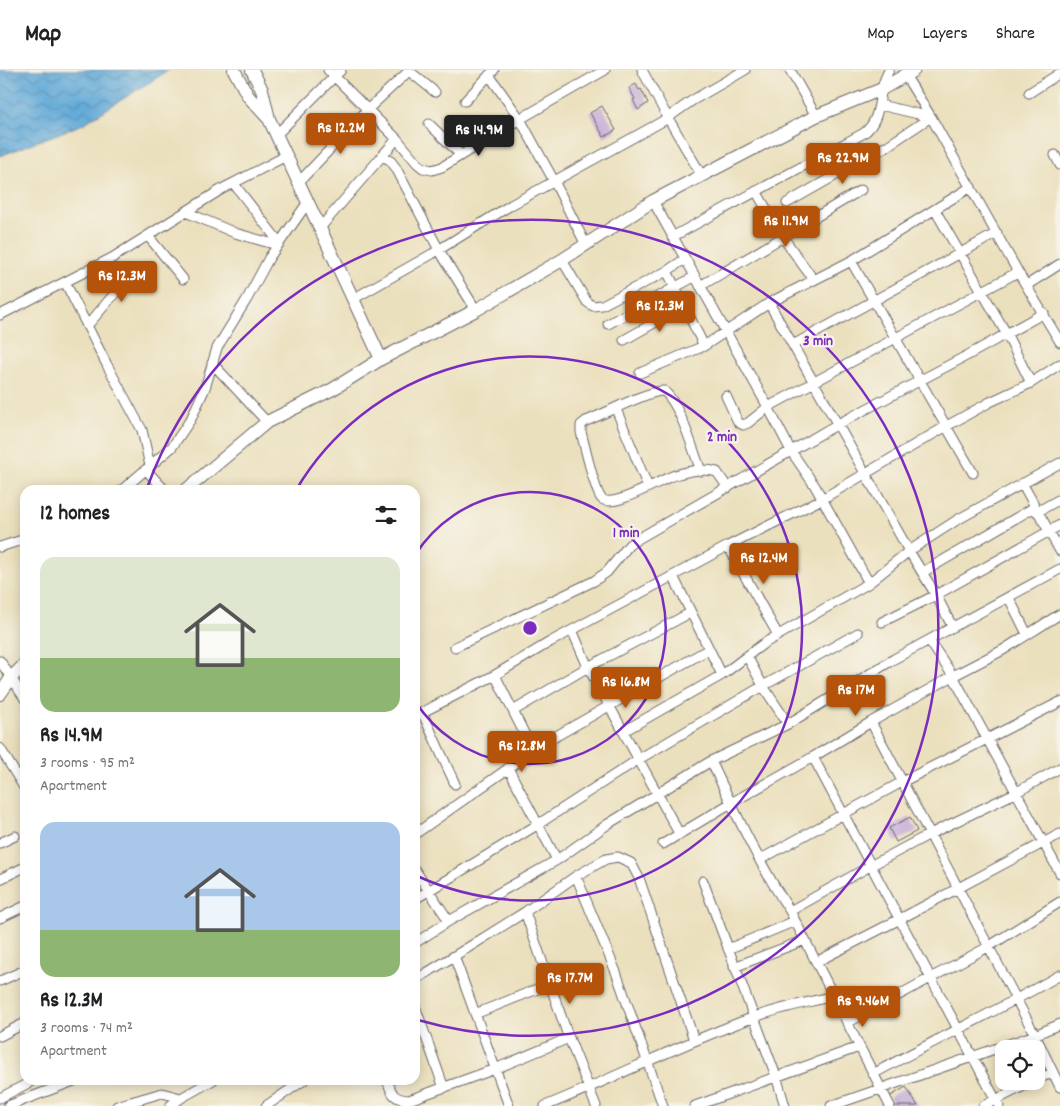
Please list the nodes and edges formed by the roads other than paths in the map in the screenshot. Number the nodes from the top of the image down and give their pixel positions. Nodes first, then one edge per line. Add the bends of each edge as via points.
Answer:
1 (234, 70) edge
2 (252, 70) edge
3 (604, 70) edge
4 (642, 70) edge
5 (745, 70) edge
6 (790, 70) edge
7 (889, 70) edge
8 (409, 71) edge
9 (334, 72) edge
10 (491, 72) edge
11 (909, 73) edge
12 (1060, 74) edge
13 (882, 89) junction
14 (435, 92) dead end
15 (1029, 93) dead end
16 (465, 101) dead end
17 (880, 105) junction
18 (367, 110) junction
19 (816, 116) junction
20 (931, 117) junction
21 (668, 118) junction
22 (269, 119) junction
23 (520, 119) junction
24 (429, 124) dead end
25 (276, 135) junction
26 (397, 139) junction
27 (461, 154) junction
28 (286, 156) junction
29 (382, 156) junction
30 (1055, 156) dead end
31 (1060, 165) edge
32 (702, 176) junction
33 (554, 181) junction
34 (298, 183) junction
35 (234, 184) junction
36 (971, 187) junction
37 (862, 190) dead end
38 (756, 191) junction
39 (653, 201) junction
40 (308, 202) junction
41 (787, 203) dead end
42 (935, 210) junction
43 (186, 212) junction
44 (320, 228) junction
45 (997, 233) junction
46 (148, 236) junction
47 (672, 236) junction
48 (782, 236) junction
49 (278, 243) junction
50 (586, 245) junction
51 (440, 250) junction
52 (959, 255) junction
53 (562, 260) junction
54 (685, 260) junction
55 (851, 261) junction
56 (1060, 264) edge
57 (147, 269) dead end
58 (668, 271) junction
59 (1018, 272) junction
60 (694, 277) junction
61 (183, 279) dead end
62 (813, 279) junction
63 (65, 282) junction
64 (1027, 285) junction
65 (700, 286) junction
66 (675, 287) junction
67 (981, 293) junction
68 (353, 299) junction
69 (873, 300) junction
70 (769, 303) junction
71 (684, 306) junction
72 (476, 310) junction
73 (1044, 313) junction
74 (0, 315) edge
75 (608, 324) dead end
76 (87, 326) junction
77 (726, 332) junction
78 (1006, 333) junction
79 (896, 339) junction
80 (624, 340) dead end
81 (1060, 342) edge
82 (793, 345) junction
83 (704, 346) junction
84 (381, 359) junction
85 (212, 363) junction
86 (1060, 364) edge
87 (640, 373) dead end
88 (920, 380) junction
89 (1031, 382) junction
90 (813, 383) junction
91 (726, 396) dead end
92 (768, 408) junction
93 (616, 409) junction
94 (267, 422) junction
95 (838, 424) junction
96 (945, 427) junction
97 (791, 451) junction
98 (1060, 463) edge
99 (148, 468) junction
100 (701, 471) junction
101 (972, 473) dead end
102 (865, 474) junction
103 (1022, 483) junction
104 (128, 485) edge
105 (161, 485) edge
106 (192, 485) edge
107 (648, 487) junction
108 (728, 488) junction
109 (822, 499) junction
110 (1060, 499) edge
111 (1036, 509) junction
112 (1060, 525) edge
113 (1048, 531) junction
114 (20, 541) edge
115 (728, 546) junction
116 (0, 547) edge
117 (908, 551) junction
118 (1060, 551) edge
119 (1060, 569) edge
120 (923, 572) junction
121 (673, 576) junction
122 (869, 583) junction
123 (936, 595) junction
124 (1009, 598) junction
125 (690, 613) junction
126 (1059, 617) edge
127 (882, 622) dead end
128 (952, 626) junction
129 (572, 630) junction
130 (858, 633) dead end
131 (1027, 634) junction
132 (778, 635) junction
133 (929, 640) junction
134 (455, 647) dead end
135 (709, 649) junction
136 (747, 656) junction
137 (0, 661) edge
138 (588, 667) junction
139 (20, 669) edge
140 (495, 675) junction
141 (722, 676) junction
142 (953, 676) junction
143 (12, 677) junction
144 (763, 686) junction
145 (20, 691) edge
146 (0, 694) edge
147 (1060, 702) edge
148 (610, 705) junction
149 (513, 711) junction
150 (420, 713) edge
151 (420, 718) edge
152 (871, 722) junction
153 (788, 724) junction
154 (624, 731) junction
155 (987, 738) junction
156 (0, 748) edge
157 (533, 751) junction
158 (812, 757) junction
159 (639, 759) junction
160 (711, 760) junction
161 (508, 768) junction
162 (1060, 768) edge
163 (20, 781) edge
164 (902, 782) junction
165 (455, 784) dead end
166 (1015, 793) junction
167 (658, 794) junction
168 (731, 803) junction
169 (842, 814) junction
170 (537, 825) junction
171 (420, 828) edge
172 (930, 834) junction
173 (1060, 834) edge
174 (680, 835) junction
175 (15, 836) dead end
176 (1043, 842) junction
177 (0, 843) edge
178 (663, 844) dead end
179 (761, 859) junction
180 (556, 860) junction
181 (872, 865) junction
182 (20, 869) edge
183 (1060, 873) edge
184 (576, 876) junction
185 (420, 878) edge
186 (0, 879) edge
187 (703, 881) dead end
188 (958, 888) junction
189 (429, 891) junction
190 (420, 896) edge
191 (1060, 902) edge
192 (20, 908) edge
193 (790, 911) junction
194 (525, 912) junction
195 (0, 918) edge
196 (900, 919) junction
197 (449, 921) junction
198 (795, 921) junction
199 (420, 940) edge
200 (804, 940) junction
201 (988, 947) junction
202 (728, 948) junction
203 (454, 956) junction
204 (816, 962) junction
205 (734, 967) junction
206 (20, 972) edge
207 (1060, 974) edge
208 (420, 977) edge
209 (931, 979) junction
210 (0, 981) edge
211 (550, 984) junction
212 (833, 996) junction
213 (1016, 1000) junction
214 (475, 1014) junction
215 (754, 1017) junction
216 (420, 1020) edge
217 (847, 1023) junction
218 (1060, 1024) edge
219 (20, 1026) edge
220 (958, 1028) junction
221 (1035, 1034) junction
222 (0, 1036) edge
223 (569, 1038) junction
224 (694, 1040) junction
225 (859, 1047) junction
226 (973, 1056) junction
227 (648, 1061) junction
228 (495, 1069) junction
229 (1052, 1072) junction
230 (873, 1074) junction
231 (776, 1076) junction
232 (1045, 1076) edge
233 (25, 1085) edge
234 (63, 1085) edge
235 (203, 1085) edge
236 (297, 1085) edge
237 (389, 1085) edge
238 (1060, 1087) edge
239 (444, 1088) junction
240 (589, 1088) junction
241 (881, 1090) junction
242 (1020, 1090) edge
243 (0, 1098) edge
244 (181, 1098) junction
245 (149, 1102) edge
246 (998, 1103) edge
247 (8, 1106) edge
248 (117, 1106) edge
249 (170, 1106) edge
250 (266, 1106) edge
251 (509, 1106) edge
252 (545, 1106) edge
253 (596, 1106) edge
254 (663, 1106) edge
255 (695, 1106) edge
256 (786, 1106) edge
257 (831, 1106) edge
258 (890, 1106) edge
259 (983, 1106) edge

1 - 22 main road via 248,96
2 - 22 main road via 262,90
3 - 23 street
4 - 21 street
5 - 21 street
6 - 19 street
7 - 13 street
8 - 14 street
8 - 18 street
9 - 18 street
9 - 25 street
10 - 16 street
10 - 23 street
11 - 13 main road
11 - 20 street
12 - 15 street
13 - 17 street
13 - 19 main road
17 - 20 street
17 - 38 street via 871,127 864,132
18 - 26 street
18 - 34 street
19 - 32 main road
20 - 36 street
20 - 41 street
21 - 32 street
21 - 33 street
22 - 25 main road
23 - 27 street
23 - 33 street
24 - 27 street
25 - 28 main road
26 - 27 street via 423,168 442,167
26 - 29 street
28 - 34 main road
28 - 35 street
29 - 44 street
29 - 51 street via 396,168
30 - 31 street
32 - 39 main road
33 - 50 street
33 - 51 street
34 - 40 main road
35 - 43 street
35 - 49 street
36 - 42 street
36 - 45 street
37 - 48 street
38 - 47 street
38 - 48 street
39 - 47 street
39 - 50 main road
40 - 44 main road
40 - 49 street
42 - 52 street
42 - 55 street
43 - 46 street
43 - 49 street via 235,233
44 - 68 main road
45 - 52 street
45 - 59 street
46 - 61 street
46 - 63 street
47 - 54 street
48 - 62 street
48 - 65 street
49 - 85 street via 217,348
50 - 53 main road
51 - 68 street
51 - 72 street
52 - 67 street
52 - 69 street
53 - 58 street via 587,302 594,306 602,305
53 - 72 main road
54 - 58 street
54 - 60 street
55 - 62 street
55 - 69 street
56 - 64 street
57 - 76 street via 122,284
58 - 66 street
59 - 64 street
59 - 67 street
60 - 65 street
60 - 66 street
62 - 70 street
63 - 74 street
63 - 76 street
64 - 73 street
65 - 77 street
66 - 71 street
66 - 75 street
67 - 78 street
67 - 79 street
68 - 84 main road
69 - 79 street
69 - 82 street
70 - 77 street
70 - 82 street
71 - 80 street
71 - 83 street
72 - 84 main road
73 - 78 street
73 - 81 street
76 - 99 street via 142,430
77 - 83 street
77 - 92 street
78 - 88 street
78 - 89 street
79 - 88 street
79 - 90 street
82 - 90 street
83 - 87 street
84 - 94 main road via 333,390
85 - 94 street
85 - 99 street via 191,419 172,447
86 - 89 street
88 - 95 street
88 - 96 street
89 - 96 street
90 - 92 street
90 - 95 street
91 - 92 street via 738,422 743,425
92 - 97 street
93 - 100 street via 664,391 677,409
93 - 107 street
93 - 107 street via 581,425 600,498 611,502
94 - 106 main road
95 - 97 street
95 - 102 street
96 - 101 street
96 - 102 street
97 - 108 street
97 - 109 street
98 - 103 street
99 - 104 street
99 - 105 street
100 - 107 street via 676,475
100 - 108 street via 717,472
102 - 109 street
102 - 117 street
103 - 111 street
103 - 117 street
108 - 134 street via 636,540 607,572 594,581
109 - 115 street
109 - 122 street
110 - 111 street
111 - 113 street
111 - 120 street
112 - 113 street
113 - 118 street
113 - 123 street
114 - 116 street
115 - 121 street
115 - 132 street
117 - 120 street
117 - 122 street
119 - 124 street
120 - 123 street
121 - 125 street
121 - 129 street
122 - 132 street
123 - 127 street
123 - 128 street
124 - 128 street
124 - 131 street
125 - 135 street
125 - 138 street
126 - 131 street
128 - 133 street
129 - 138 street
129 - 140 street
130 - 144 street
131 - 142 street
132 - 136 street
133 - 142 street
133 - 153 street
135 - 141 street
135 - 148 street
136 - 141 street
136 - 144 street
137 - 143 street
138 - 148 street
138 - 149 street
139 - 143 main road
140 - 149 street
140 - 150 street
141 - 154 street
142 - 152 street
142 - 155 street
143 - 145 street
143 - 146 main road
144 - 153 street
144 - 159 street
147 - 155 street
148 - 154 street
148 - 157 street
149 - 157 street
151 - 165 street
152 - 158 street
152 - 164 street
153 - 160 street
154 - 159 street
155 - 164 street
155 - 166 street
156 - 163 street
157 - 161 street
158 - 168 street
158 - 169 street
159 - 167 street
159 - 170 street
160 - 167 street
160 - 168 street
161 - 170 street
161 - 171 street
162 - 166 street
164 - 169 street
164 - 172 street
166 - 172 street
166 - 176 street
167 - 174 street
167 - 180 street
168 - 174 street
168 - 179 street
169 - 179 street
169 - 181 street
170 - 180 street
170 - 189 street
172 - 181 street
172 - 188 street
173 - 176 street
174 - 178 street
175 - 177 street
176 - 183 street
176 - 188 street
179 - 193 street
180 - 197 street
181 - 193 street
181 - 196 street
182 - 186 street
184 - 194 street
184 - 224 street via 606,859 618,857 631,863 639,878
184 - 227 street
185 - 189 street
187 - 202 street
188 - 196 street
188 - 201 street
189 - 190 street
189 - 197 street
191 - 201 street
192 - 195 street
193 - 198 street
194 - 203 street
194 - 211 street
196 - 204 street
196 - 209 street
197 - 199 street
198 - 200 street
198 - 202 street
200 - 204 street
200 - 205 street
201 - 209 street
201 - 213 street
202 - 205 street
203 - 208 street
203 - 214 street
204 - 212 street
205 - 215 street
206 - 210 street
207 - 213 street
209 - 217 street
209 - 220 street
211 - 214 street
211 - 223 street
212 - 215 street
212 - 217 street
213 - 220 street
213 - 221 street
214 - 228 street
215 - 224 street
215 - 231 street
216 - 239 street
217 - 225 street
218 - 221 street
219 - 222 street
220 - 226 street
220 - 230 street
221 - 226 street
221 - 229 street
223 - 228 street
223 - 240 street
224 - 227 street
225 - 230 street
225 - 231 street
226 - 241 street
226 - 246 street
227 - 240 street
227 - 254 street
228 - 239 street
228 - 251 street
229 - 232 street
229 - 238 street
230 - 241 street
231 - 255 street
231 - 256 street
233 - 243 street
234 - 247 street
235 - 244 street
236 - 250 street
237 - 239 street via 392,1094 409,1100
240 - 252 street
240 - 253 street
241 - 257 street
241 - 258 street
242 - 246 street
244 - 245 street via 162,1093
244 - 249 street
245 - 248 street
246 - 259 street

